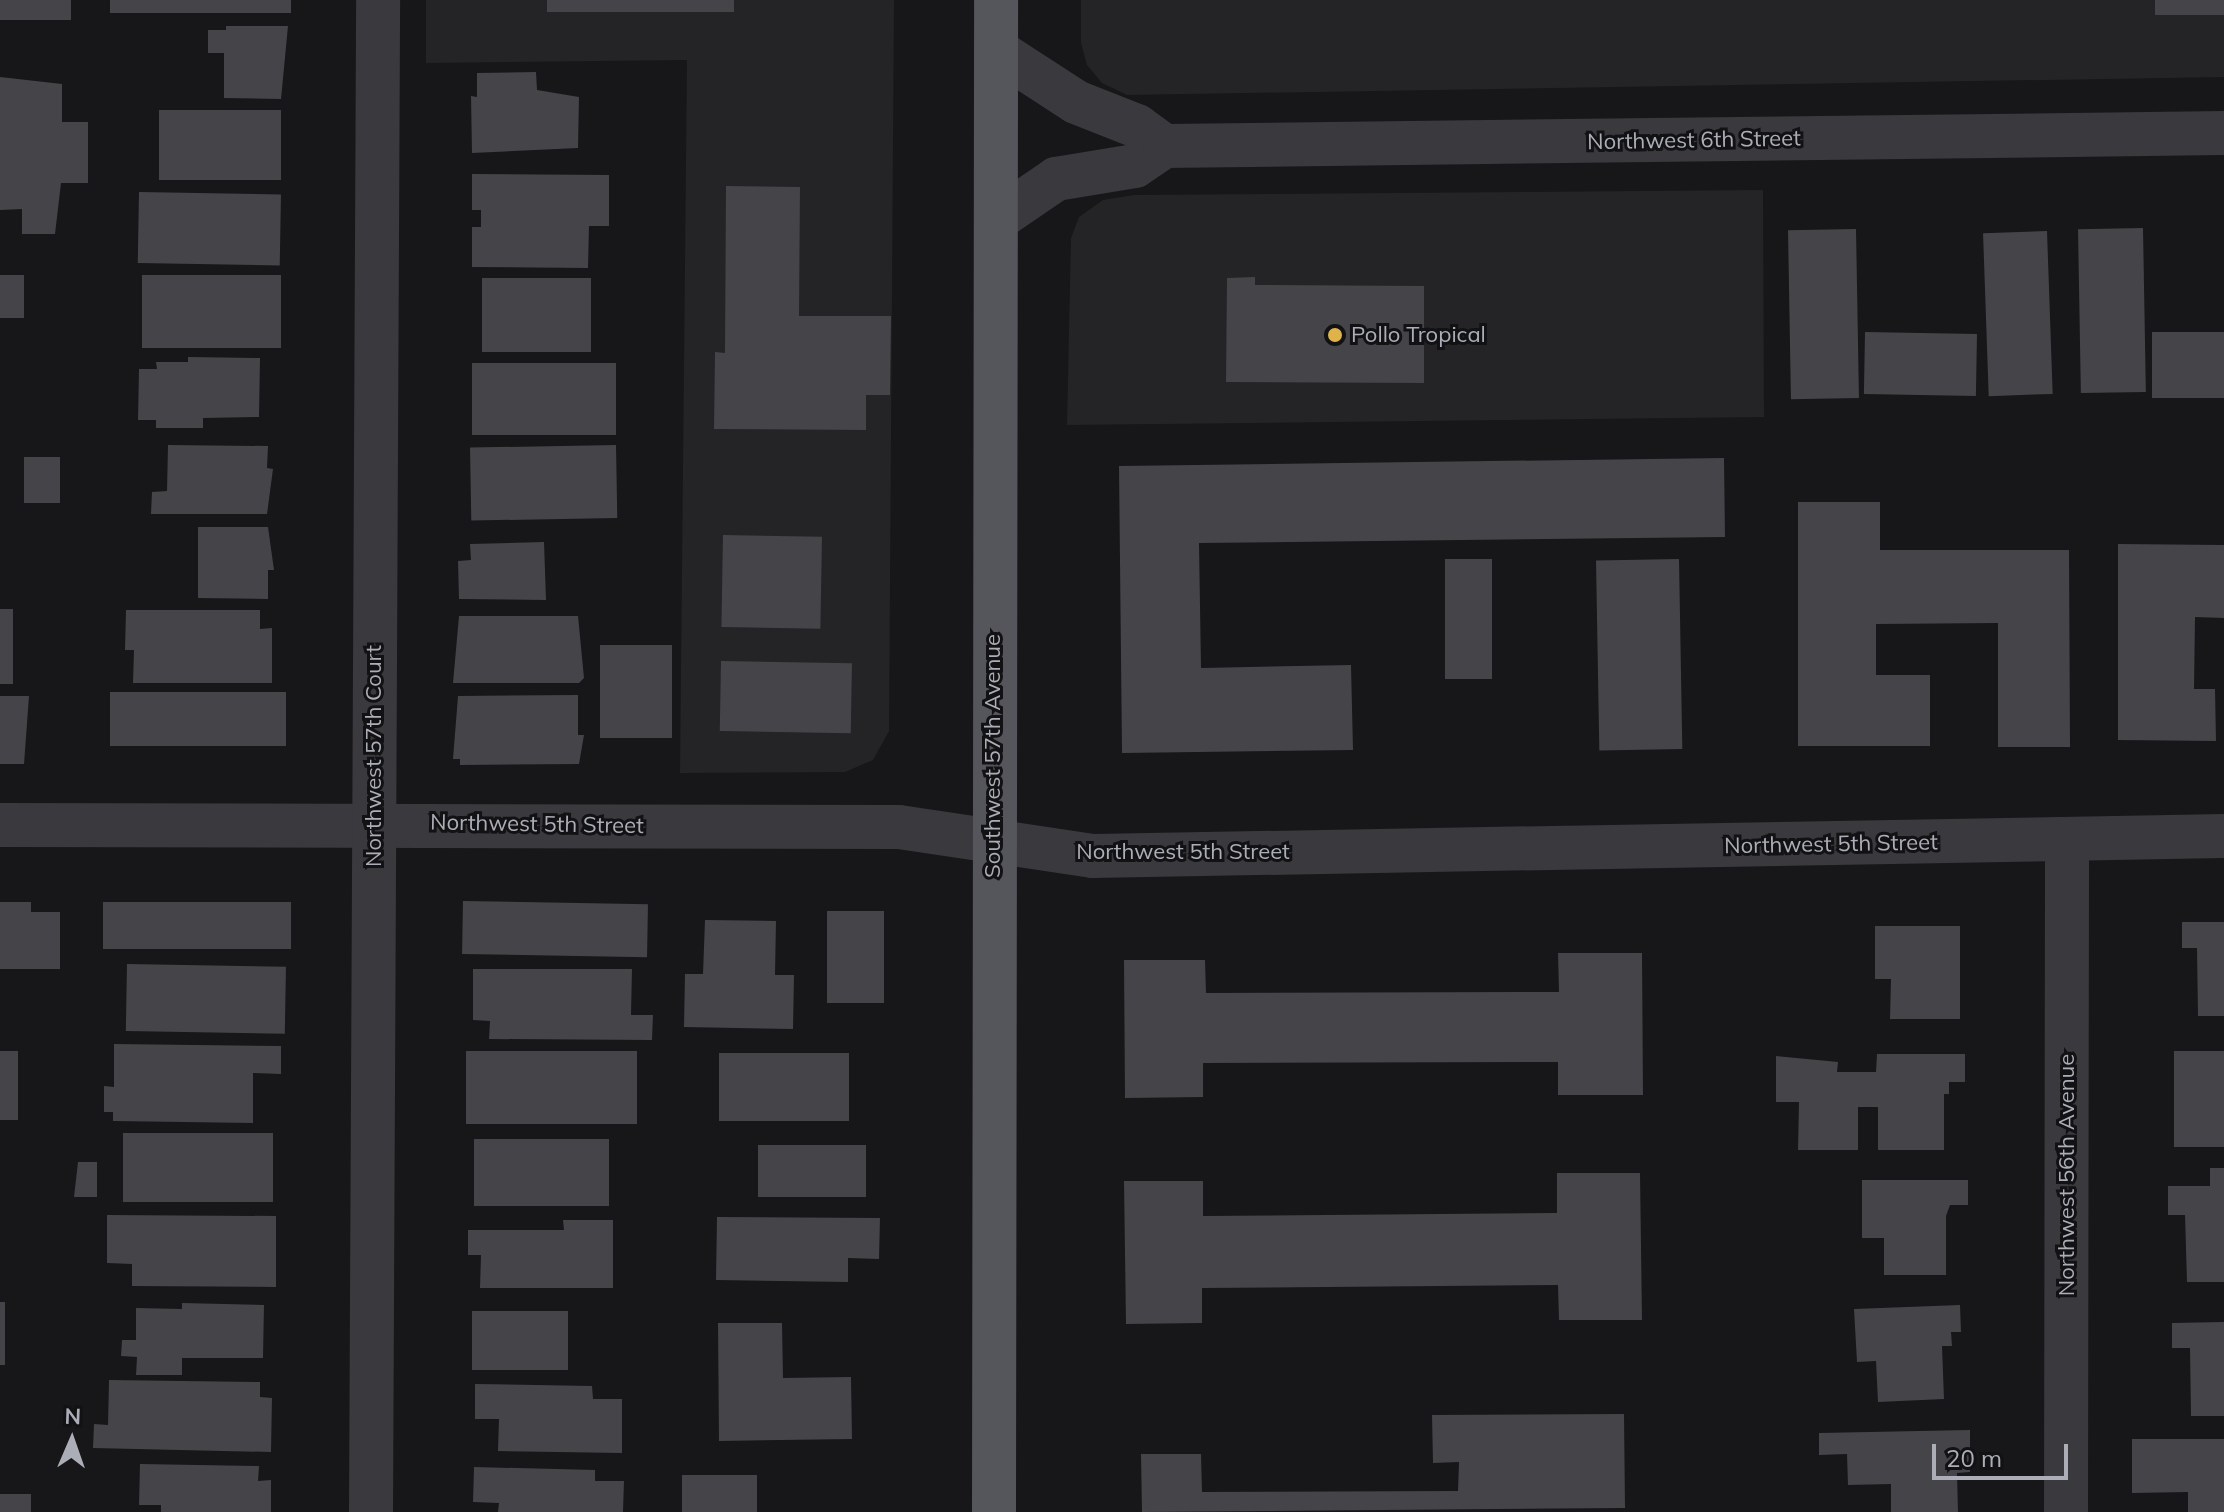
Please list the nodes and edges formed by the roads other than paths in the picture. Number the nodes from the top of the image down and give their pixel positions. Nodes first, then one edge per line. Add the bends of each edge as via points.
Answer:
1 (378, 0) edge
2 (996, 0) edge
3 (996, 50) junction
4 (2224, 133) edge
5 (1165, 146) junction
6 (996, 220) junction
7 (374, 823) junction
8 (0, 825) edge
9 (2224, 836) edge
10 (2067, 839) junction
11 (992, 842) junction
12 (371, 1512) edge
13 (994, 1512) edge
14 (2066, 1512) edge

1 - 7 street, Northwest 57th Court
2 - 3 main road, Southwest 57th Avenue
3 - 5 street via 1076,102 1137,126
3 - 6 main road, Southwest 57th Avenue
4 - 5 street, Northwest 6th Street
5 - 6 street via 1135,166 1056,179
6 - 11 main road, Southwest 57th Avenue
7 - 8 street, Northwest 5th Street
7 - 11 street, Northwest 5th Street via 899,827
7 - 12 street, Northwest 57th Court
9 - 10 street, Northwest 5th Street
10 - 11 street, Northwest 5th Street via 1093,856
10 - 14 street, Northwest 56th Avenue
11 - 13 main road, Southwest 57th Avenue

